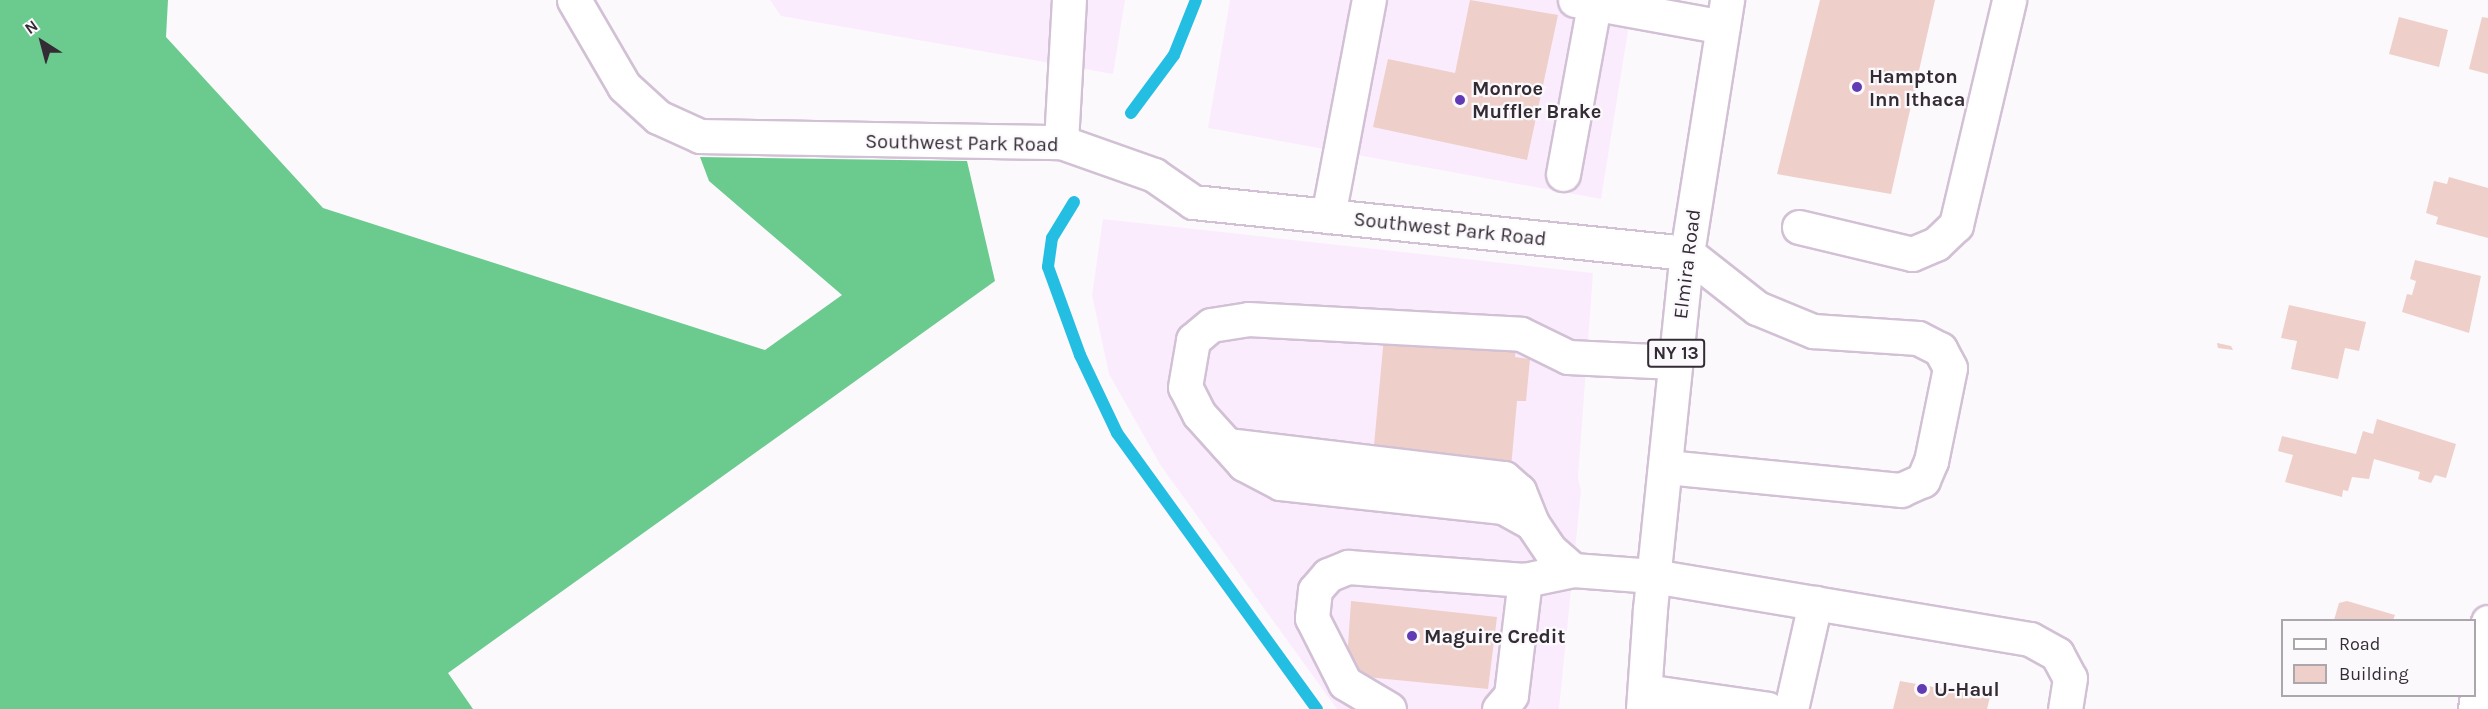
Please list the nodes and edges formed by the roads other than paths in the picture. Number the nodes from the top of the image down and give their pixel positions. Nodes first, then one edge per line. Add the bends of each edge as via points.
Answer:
1 (574, 0) edge
2 (1069, 0) edge
3 (1369, 0) edge
4 (2009, 0) edge
5 (1588, 1) edge
6 (1725, 14) edge
7 (1061, 142) junction
8 (1563, 174) dead end
9 (1328, 216) junction
10 (1799, 227) dead end
11 (1687, 253) junction
12 (1675, 362) junction
13 (1665, 467) junction
14 (1573, 570) junction
15 (1653, 576) junction
16 (1526, 580) junction
17 (1815, 603) junction
18 (2488, 622) edge
19 (1644, 700) edge
20 (1389, 709) edge
21 (1499, 709) edge
22 (1768, 709) edge
23 (1791, 709) edge
24 (2065, 709) edge
25 (2475, 709) edge

1 - 7 main road, Southwest Park Road via 624,86 658,117 700,136
2 - 7 main road
3 - 9 main road
4 - 10 main road via 1956,225 1936,244 1912,254
5 - 6 main road
5 - 8 main road
6 - 11 main road, Elmira Road / NY 13
7 - 9 main road, Southwest Park Road via 1154,175 1193,202
9 - 11 main road, Southwest Park Road
11 - 12 main road, Elmira Road / NY 13
11 - 13 main road via 1757,308 1813,331 1918,338 1940,349 1950,368 1931,461 1923,480 1901,490
12 - 13 main road, Elmira Road / NY 13
12 - 14 main road via 1568,357 1521,334 1248,319 1211,325 1193,340 1185,387 1199,414 1244,464 1280,483 1503,507 1532,523 1550,550
13 - 15 main road, Elmira Road / NY 13
14 - 15 main road
14 - 16 main road
15 - 17 main road
15 - 19 main road, Elmira Road / NY 13
16 - 20 main road via 1348,567 1328,575 1315,590 1312,618 1345,683
16 - 21 main road via 1511,695
17 - 23 main road
17 - 24 main road via 2030,639 2057,654 2070,678
18 - 25 main road
19 - 22 main road

